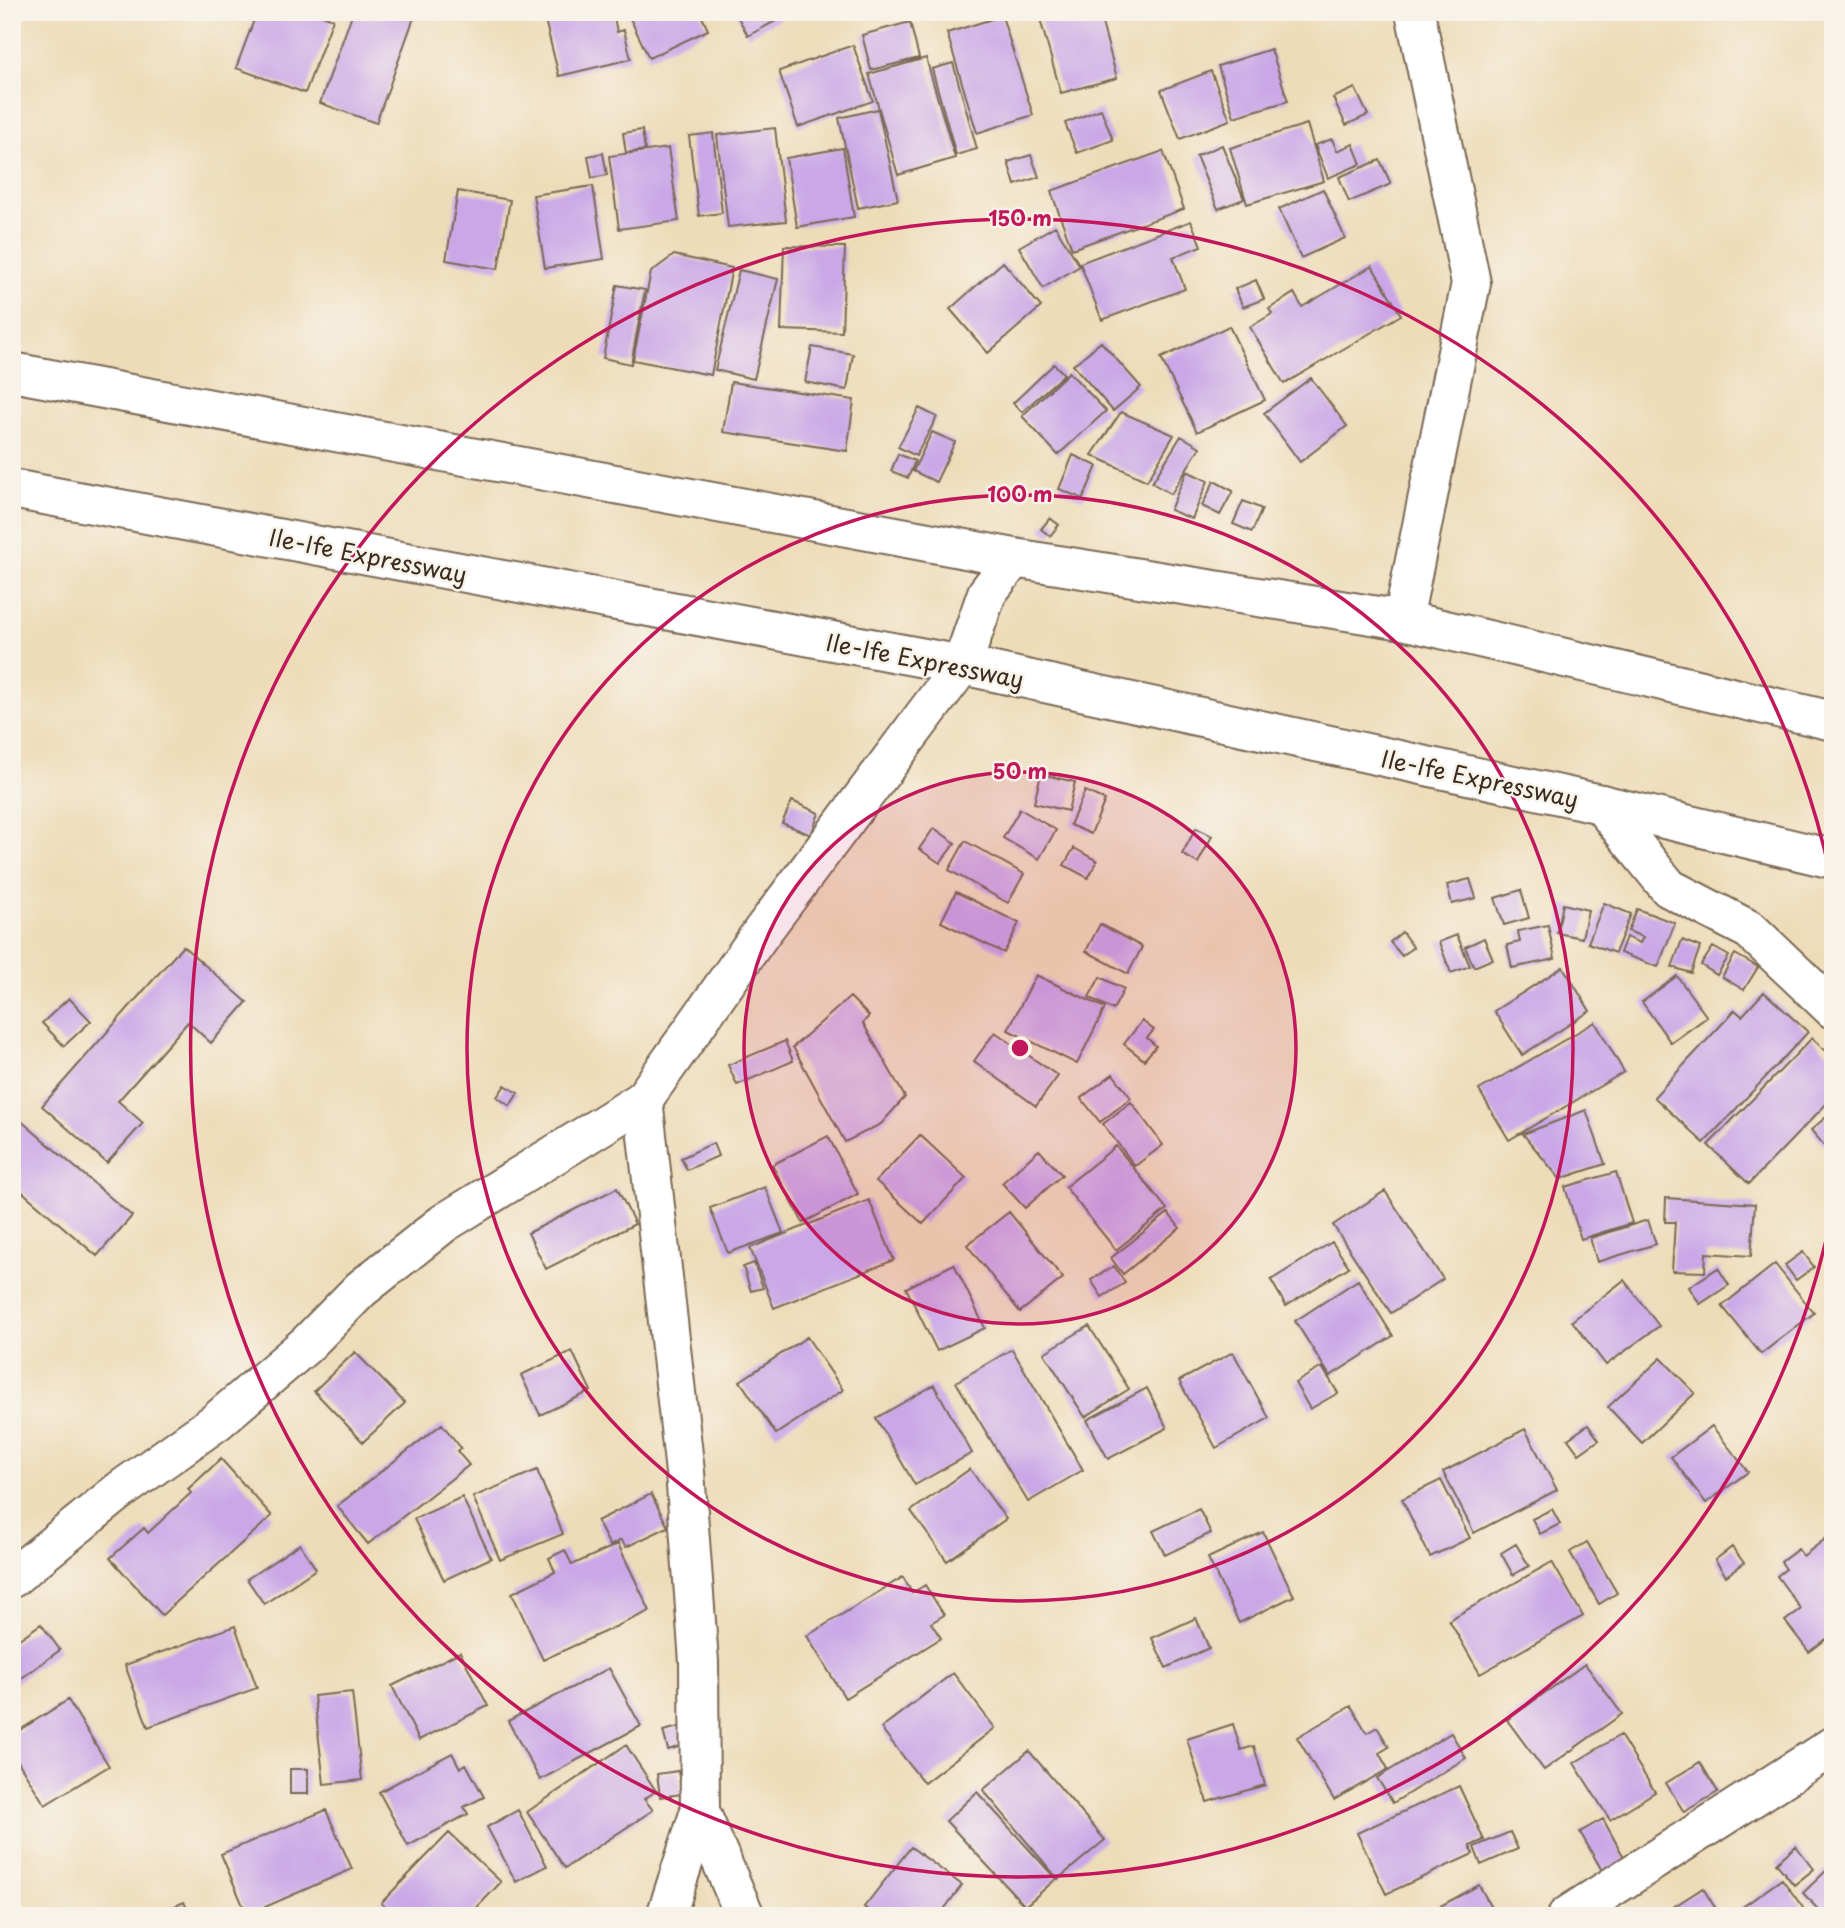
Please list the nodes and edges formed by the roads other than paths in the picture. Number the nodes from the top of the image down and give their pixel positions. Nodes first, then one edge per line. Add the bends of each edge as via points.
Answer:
1 (1415, 12) edge
2 (12, 372) edge
3 (12, 489) edge
4 (1014, 558) junction
5 (1403, 620) junction
6 (962, 666) junction
7 (1833, 721) edge
8 (1601, 804) junction
9 (1833, 859) edge
10 (1833, 1009) edge
11 (643, 1100) junction
12 (12, 1578) edge
13 (1833, 1746) edge
14 (700, 1811) junction
15 (666, 1916) edge
16 (745, 1916) edge
17 (1567, 1916) edge

1 - 5 main road via 1471,283
2 - 4 main road
3 - 6 main road, Ile-Ife Expressway
4 - 5 main road
4 - 6 main road via 988,593
5 - 7 main road
6 - 8 main road, Ile-Ife Expressway
6 - 11 main road via 761,933
8 - 9 main road, Ile-Ife Expressway
8 - 10 main road via 1669,888 1750,930
11 - 12 main road via 444,1223 361,1289 307,1344 216,1422 122,1489
11 - 14 main road via 685,1472 699,1662
13 - 17 main road
14 - 15 main road
14 - 16 main road

